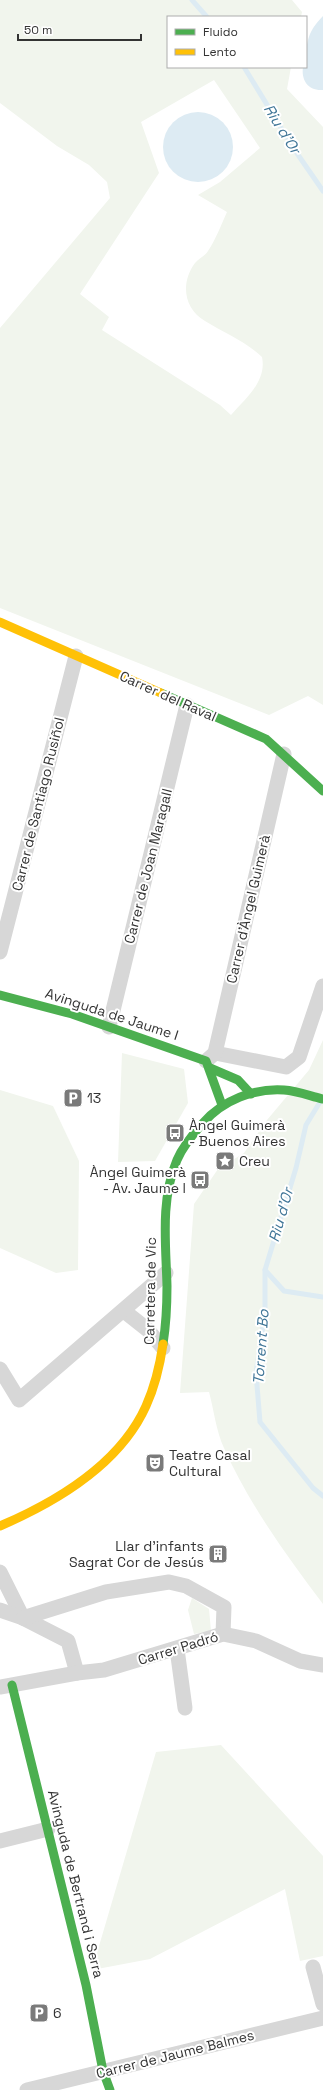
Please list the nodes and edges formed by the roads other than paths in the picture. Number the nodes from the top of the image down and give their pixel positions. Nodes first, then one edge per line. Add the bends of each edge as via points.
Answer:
1 (0, 622) edge
2 (76, 656) junction
3 (187, 705) junction
4 (284, 754) junction
5 (323, 791) edge
6 (0, 952) edge
7 (323, 986) edge
8 (0, 995) edge
9 (109, 1027) junction
10 (210, 1061) junction
11 (252, 1094) junction
12 (323, 1098) edge
13 (222, 1105) junction
14 (166, 1273) junction
15 (124, 1311) junction
16 (163, 1348) junction
17 (0, 1369) edge
18 (0, 1526) edge
19 (0, 1572) edge
20 (0, 1610) edge
21 (22, 1618) junction
22 (223, 1634) junction
23 (178, 1649) junction
24 (323, 1665) edge
25 (77, 1673) junction
26 (6, 1686) edge
27 (185, 1708) dead end
28 (48, 1829) junction
29 (0, 1841) edge
30 (313, 1967) dead end
31 (323, 2004) edge
32 (323, 2018) edge
33 (103, 2071) junction
34 (27, 2090) edge
35 (110, 2090) edge

1 - 2 street, Carrer del Raval
2 - 3 street, Carrer del Raval
2 - 6 street, Carrer de Santiago Rusiñol
3 - 4 street, Carrer del Raval via 257,735
3 - 9 street, Carrer de Joan Maragall
4 - 5 street, Carrer del Raval
4 - 10 street, Carrer d'Àngel Guimerà
7 - 10 street via 299,1058 286,1067
8 - 9 street, Avinguda de Jaume I via 72,1014
9 - 10 street, Avinguda de Jaume I
10 - 11 street, Avinguda de Jaume I via 238,1080
10 - 13 street
11 - 12 street, Carretera de Vic via 284,1090
11 - 13 street, Carretera de Vic via 240,1096
13 - 14 street, Carretera de Vic via 207,1117 180,1151 171,1174 164,1236
14 - 15 street
14 - 16 street, Carretera de Vic
15 - 16 street via 148,1330
15 - 17 street via 19,1400
16 - 18 street, Carretera de Vic via 154,1386 146,1406 118,1448 51,1502
19 - 21 street
20 - 21 street
21 - 22 street via 106,1592 169,1582 186,1586 224,1607
21 - 25 street via 68,1641
22 - 23 street, Carrer Padró
22 - 24 street, Carrer Padró via 256,1641 300,1661
23 - 25 street, Carrer Padró via 104,1670
23 - 27 street
25 - 26 street, Carrer Padró
26 - 28 street, Avinguda de Bertrand i Serra
28 - 29 street
28 - 33 street, Avinguda de Bertrand i Serra via 86,1985
30 - 31 street
32 - 33 street, Carrer de Jaume Balmes
33 - 34 street, Carrer de Jaume Balmes
33 - 35 street, Avinguda de Bertrand i Serra

